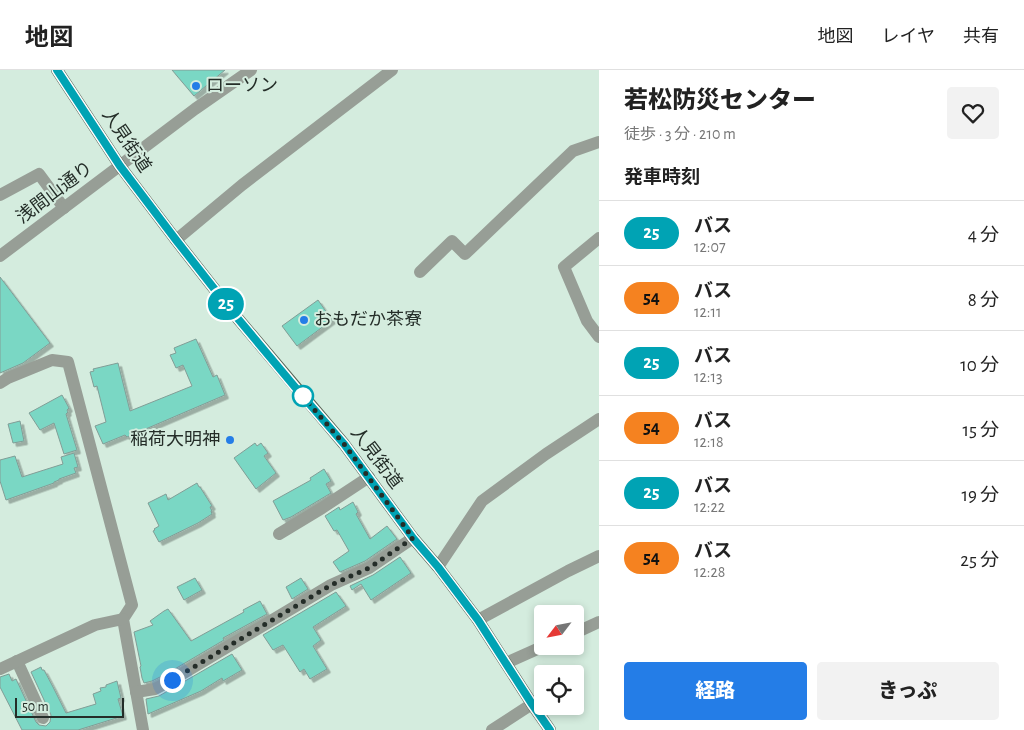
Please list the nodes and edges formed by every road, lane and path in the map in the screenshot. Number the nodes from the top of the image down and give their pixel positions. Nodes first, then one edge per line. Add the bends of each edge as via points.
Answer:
1 (251, 70) edge
2 (392, 70) edge
3 (61, 71) edge
4 (599, 142) edge
5 (120, 166) junction
6 (0, 195) edge
7 (64, 208) junction
8 (599, 238) edge
9 (176, 240) junction
10 (0, 256) edge
11 (420, 272) dead end
12 (599, 337) edge
13 (0, 383) edge
14 (596, 426) edge
15 (369, 477) junction
16 (279, 534) dead end
17 (413, 538) junction
18 (599, 556) edge
19 (438, 567) junction
20 (122, 619) junction
21 (478, 620) junction
22 (599, 622) edge
23 (584, 629) edge
24 (534, 650) edge
25 (17, 662) junction
26 (506, 663) junction
27 (0, 669) edge
28 (136, 692) junction
29 (532, 704) junction
30 (43, 718) dead end
31 (143, 730) edge
32 (492, 730) edge
33 (550, 730) edge

1 - 5 street, 浅間山通り
2 - 9 street
3 - 5 main road, 人見街道
4 - 11 street via 573,152 465,254 452,242
5 - 7 street, 浅間山通り
5 - 9 main road, 人見街道
6 - 7 street via 39,174
7 - 10 street, 浅間山通り
8 - 12 street via 564,267 587,321
9 - 15 main road, 人見街道
13 - 20 street via 52,360 68,362 132,605
14 - 19 street via 546,454 482,502
15 - 16 street
15 - 17 main road, 人見街道
17 - 19 main road, 人見街道
17 - 28 street via 369,568 301,602 172,680 155,689
18 - 21 street
19 - 21 main road, 人見街道
20 - 25 street via 95,625
20 - 28 street
21 - 26 main road, 人見街道
22 - 23 street
24 - 26 street
25 - 27 street
25 - 30 street
26 - 29 main road, 人見街道
28 - 31 street
29 - 32 street
29 - 33 main road, 人見街道

